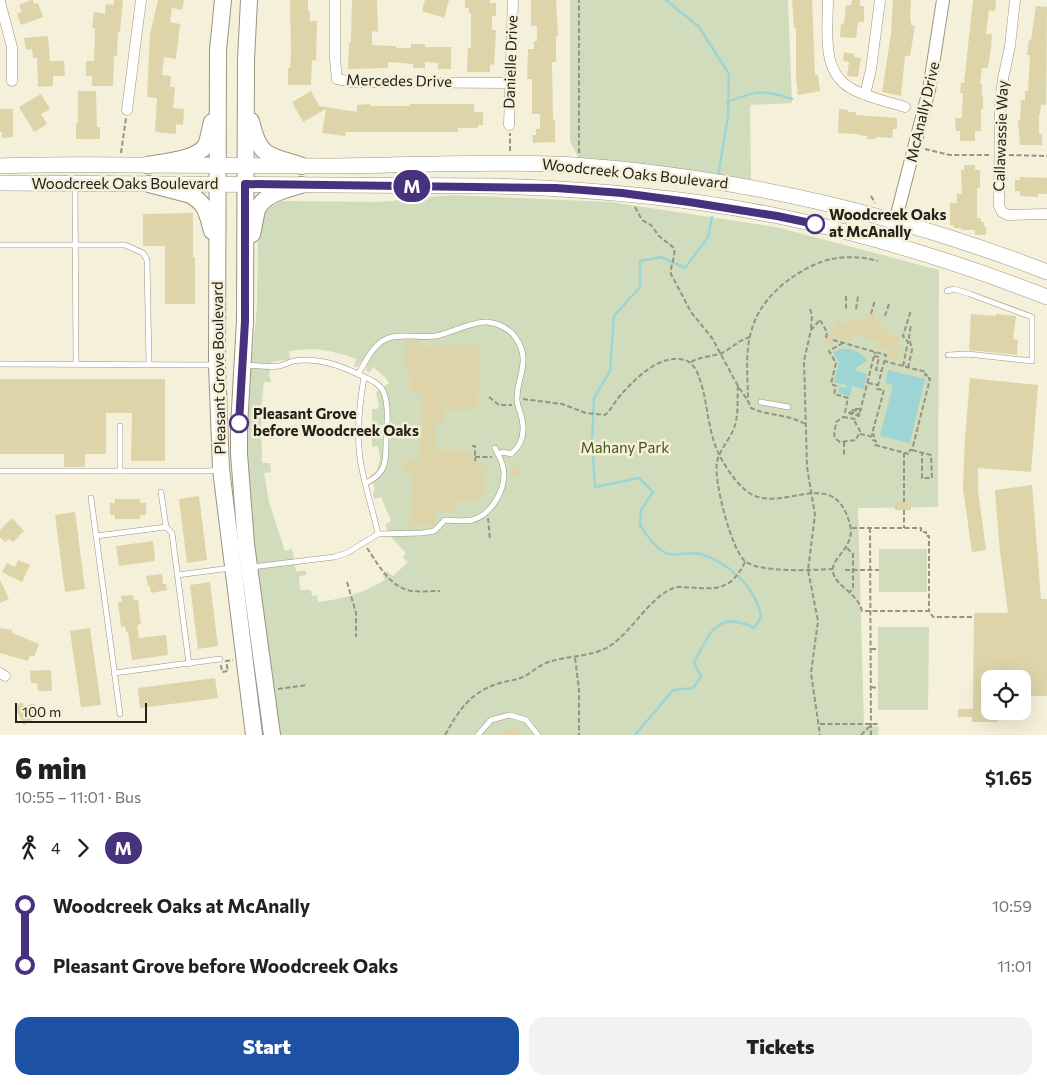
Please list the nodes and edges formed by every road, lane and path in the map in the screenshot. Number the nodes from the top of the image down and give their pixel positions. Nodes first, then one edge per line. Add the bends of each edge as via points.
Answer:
1 (141, 0) edge
2 (223, 0) edge
3 (249, 0) edge
4 (335, 0) edge
5 (514, 0) edge
6 (579, 0) edge
7 (828, 0) edge
8 (880, 0) edge
9 (943, 0) edge
10 (1016, 0) edge
11 (0, 2) edge
12 (12, 81) dead end
13 (510, 83) junction
14 (865, 95) junction
15 (245, 97) junction
16 (218, 103) junction
17 (905, 107) dead end
18 (127, 110) joint
19 (509, 125) joint
20 (915, 147) junction
21 (1000, 155) junction
22 (1047, 156) edge
23 (510, 163) junction
24 (120, 165) junction
25 (147, 165) junction
26 (0, 166) edge
27 (218, 166) junction
28 (245, 166) junction
29 (302, 166) junction
30 (578, 166) junction
31 (0, 183) edge
32 (75, 183) junction
33 (149, 184) junction
34 (218, 184) junction
35 (245, 184) junction
36 (301, 185) junction
37 (631, 194) junction
38 (1047, 214) edge
39 (895, 222) junction
40 (889, 244) junction
41 (0, 245) edge
42 (76, 245) junction
43 (218, 254) junction
44 (878, 261) dead end
45 (245, 263) junction
46 (1047, 272) edge
47 (947, 291) dead end
48 (846, 296) dead end
49 (858, 296) dead end
50 (1047, 297) edge
51 (874, 300) dead end
52 (889, 304) dead end
53 (810, 309) dead end
54 (846, 309) dead end
55 (856, 309) dead end
56 (911, 310) dead end
57 (871, 314) dead end
58 (885, 316) dead end
59 (911, 324) dead end
60 (811, 330) junction
61 (750, 336) junction
62 (826, 339) dead end
63 (833, 340) dead end
64 (843, 343) junction
65 (875, 352) junction
66 (720, 354) junction
67 (948, 355) dead end
68 (874, 356) junction
69 (690, 362) junction
70 (884, 362) junction
71 (0, 364) edge
72 (76, 364) junction
73 (149, 364) junction
74 (217, 365) junction
75 (243, 365) junction
76 (903, 366) junction
77 (908, 368) junction
78 (882, 371) junction
79 (358, 374) junction
80 (364, 376) junction
81 (867, 383) junction
82 (878, 385) junction
83 (738, 386) junction
84 (489, 397) dead end
85 (518, 397) junction
86 (748, 401) junction
87 (761, 402) dead end
88 (788, 407) dead end
89 (519, 408) junction
90 (855, 408) dead end
91 (860, 414) junction
92 (805, 424) junction
93 (120, 426) dead end
94 (860, 434) junction
95 (874, 437) junction
96 (844, 442) junction
97 (472, 446) dead end
98 (495, 448) dead end
99 (912, 450) junction
100 (904, 453) junction
101 (922, 453) junction
102 (239, 454) junction
103 (499, 455) junction
104 (720, 455) junction
105 (475, 457) junction
106 (844, 457) dead end
107 (475, 461) dead end
108 (221, 469) junction
109 (120, 471) junction
110 (0, 472) edge
111 (366, 483) junction
112 (161, 492) dead end
113 (811, 492) junction
114 (91, 498) dead end
115 (904, 502) dead end
116 (904, 510) dead end
117 (485, 513) junction
118 (166, 527) junction
119 (851, 528) junction
120 (870, 528) junction
121 (904, 528) junction
122 (378, 534) junction
123 (96, 536) junction
124 (490, 540) dead end
125 (364, 544) junction
126 (847, 547) junction
127 (745, 562) junction
128 (242, 568) junction
129 (833, 569) junction
130 (808, 570) junction
131 (845, 570) dead end
132 (853, 570) junction
133 (870, 570) junction
134 (879, 570) dead end
135 (177, 575) junction
136 (347, 582) dead end
137 (440, 591) dead end
138 (850, 592) junction
139 (871, 611) junction
140 (929, 611) junction
141 (974, 617) dead end
142 (356, 637) dead end
143 (871, 649) junction
144 (878, 649) dead end
145 (245, 658) junction
146 (575, 658) junction
147 (220, 659) joint
148 (189, 664) junction
149 (114, 673) junction
150 (308, 685) dead end
151 (871, 688) junction
152 (878, 688) dead end
153 (266, 690) junction
154 (120, 714) dead end
155 (820, 724) junction
156 (871, 724) junction
157 (880, 724) dead end
158 (254, 735) edge
159 (272, 735) edge
160 (445, 735) edge
161 (478, 735) edge
162 (538, 735) edge
163 (579, 735) edge
164 (820, 735) edge
165 (861, 735) edge
166 (871, 735) edge

1 - 18 street
2 - 16 main road, Pleasant Grove Boulevard via 218,50
3 - 15 main road, Pleasant Grove Boulevard
4 - 13 street, Mercedes Drive via 337,79 352,82
5 - 13 street, Danielle Drive
6 - 30 path
7 - 14 street via 830,63 839,79
8 - 14 street via 872,69
9 - 20 street, McAnally Drive via 930,90
10 - 21 street, Callawassie Way via 1001,91
11 - 12 street via 12,47
13 - 19 street, Danielle Drive
14 - 17 street
15 - 28 main road, Pleasant Grove Boulevard
15 - 29 main road via 259,147 271,156
16 - 25 main road via 208,140 200,152 191,157
16 - 27 main road, Pleasant Grove Boulevard
18 - 24 path
19 - 23 path
20 - 21 path via 950,155
20 - 39 street, McAnally Drive
21 - 22 path
21 - 38 street, Callawassie Way via 999,206 1002,212 1008,215
23 - 29 main road, Woodcreek Oaks Boulevard
23 - 30 main road, Woodcreek Oaks Boulevard
24 - 25 main road, Woodcreek Oaks Boulevard
24 - 26 main road, Woodcreek Oaks Boulevard
25 - 27 main road, Woodcreek Oaks Boulevard
27 - 28 main road, Woodcreek Oaks Boulevard
27 - 34 main road, Pleasant Grove Boulevard
28 - 29 main road, Woodcreek Oaks Boulevard
28 - 35 main road, Pleasant Grove Boulevard
30 - 39 main road, Woodcreek Oaks Boulevard via 737,184
31 - 32 main road, Woodcreek Oaks Boulevard
32 - 33 main road, Woodcreek Oaks Boulevard
32 - 42 lane
33 - 34 main road, Woodcreek Oaks Boulevard
33 - 43 main road via 191,195 201,202 206,208
34 - 35 main road, Woodcreek Oaks Boulevard
34 - 43 main road, Pleasant Grove Boulevard
35 - 36 main road, Woodcreek Oaks Boulevard
35 - 45 main road, Pleasant Grove Boulevard
36 - 37 main road, Woodcreek Oaks Boulevard via 556,188
36 - 45 main road via 270,196 261,203
37 - 40 main road, Woodcreek Oaks Boulevard via 777,216
37 - 66 path via 630,201 642,220 674,248 671,274 691,312 712,338
39 - 40 main road
39 - 46 main road, Woodcreek Oaks Boulevard via 973,245
40 - 50 main road, Woodcreek Oaks Boulevard
41 - 42 lane
42 - 72 lane
42 - 73 lane via 125,245 142,253 147,260
43 - 74 main road, Pleasant Grove Boulevard
44 - 61 path via 852,257 831,259 799,272 766,300
45 - 75 main road, Pleasant Grove Boulevard
47 - 67 lane via 954,289 970,294 1032,318 1032,361
48 - 54 path
49 - 55 path
51 - 57 path
52 - 58 path
53 - 60 path
56 - 76 path via 903,336 908,342
59 - 77 path via 909,338 912,350
60 - 62 path via 820,321 827,332
60 - 92 path via 804,361
61 - 66 path
61 - 86 path via 747,352
63 - 64 path
64 - 65 path
64 - 91 path via 830,351 836,363 831,384 836,386 834,394 848,398 845,412
65 - 68 path
65 - 70 path via 886,355
66 - 69 path
66 - 83 path
68 - 78 path via 879,357 876,370
68 - 81 path
69 - 85 path via 676,359 649,368 605,415
69 - 104 path via 700,377 707,416
70 - 76 path
70 - 78 path
71 - 72 lane
72 - 73 lane
73 - 74 lane
74 - 102 main road via 225,367 232,381 233,422
74 - 108 main road, Pleasant Grove Boulevard
75 - 79 lane via 278,366 308,360 338,365
75 - 102 main road, Pleasant Grove Boulevard
76 - 77 path
77 - 99 path via 930,376
78 - 82 path
79 - 80 lane
79 - 85 lane via 373,350 392,336 440,335 486,322 508,330 520,346 524,367
80 - 111 lane via 359,433
80 - 111 lane via 378,384 384,393 387,413 382,473
81 - 82 path
81 - 91 path
82 - 95 path via 877,388 884,390 872,434
83 - 86 path
83 - 104 path via 734,428
84 - 89 path via 499,405
85 - 89 lane
86 - 92 path via 751,408 758,411 790,417
87 - 88 lane
89 - 103 lane via 523,420 522,440 511,454 503,452
90 - 91 path via 859,410 850,412
92 - 113 path via 806,467
93 - 109 lane
94 - 95 path
94 - 96 path via 856,440
94 - 96 path via 856,420 840,417 834,437
95 - 100 path via 875,445
96 - 106 path
97 - 105 path via 475,446
98 - 103 lane
99 - 100 path via 909,454
99 - 101 path
100 - 115 path
101 - 101 path via 931,455 932,478 922,478
102 - 128 main road, Pleasant Grove Boulevard via 244,519
103 - 105 path
103 - 117 lane via 503,482 498,497
104 - 113 path via 742,488 760,498
104 - 127 path via 716,472 722,508
105 - 107 path
108 - 109 lane
108 - 128 main road, Pleasant Grove Boulevard
109 - 110 lane
111 - 122 lane
112 - 118 lane
113 - 119 path via 829,496 838,502 846,512
113 - 130 path via 815,515
114 - 123 lane
116 - 121 path
117 - 122 lane via 474,519 445,520 434,531
117 - 124 path via 490,520
118 - 123 lane
118 - 135 lane via 172,533
119 - 120 path
119 - 126 path
120 - 121 path
120 - 133 path
121 - 140 path via 921,528 921,532 929,536
122 - 125 lane
123 - 149 lane
125 - 128 lane via 334,557
125 - 137 path via 398,587 412,591
126 - 129 path
126 - 132 path via 852,552
127 - 130 path via 762,567
127 - 146 path via 740,573 722,587 670,589 618,640 596,652
128 - 135 lane
128 - 145 main road, Pleasant Grove Boulevard
128 - 153 main road, Pleasant Grove Boulevard
129 - 130 path
129 - 138 path via 836,579
130 - 155 path via 818,622 811,674
131 - 132 path
132 - 133 path
132 - 138 path
133 - 134 path
133 - 139 path
135 - 148 lane
136 - 142 path via 356,612
138 - 139 path via 862,611
139 - 140 path
139 - 143 path
140 - 141 path via 932,617
143 - 144 path
143 - 151 path
145 - 147 path via 226,661 228,672 222,672
145 - 158 main road, Pleasant Grove Boulevard
146 - 160 path via 546,663 522,677 493,685 471,697
146 - 163 path
147 - 148 lane
148 - 149 lane
149 - 154 lane
150 - 153 path
151 - 152 path
151 - 156 path
153 - 159 main road, Pleasant Grove Boulevard
155 - 156 path
155 - 164 path
156 - 157 path
156 - 165 path
156 - 166 path
161 - 162 lane via 491,720 510,715 526,720

